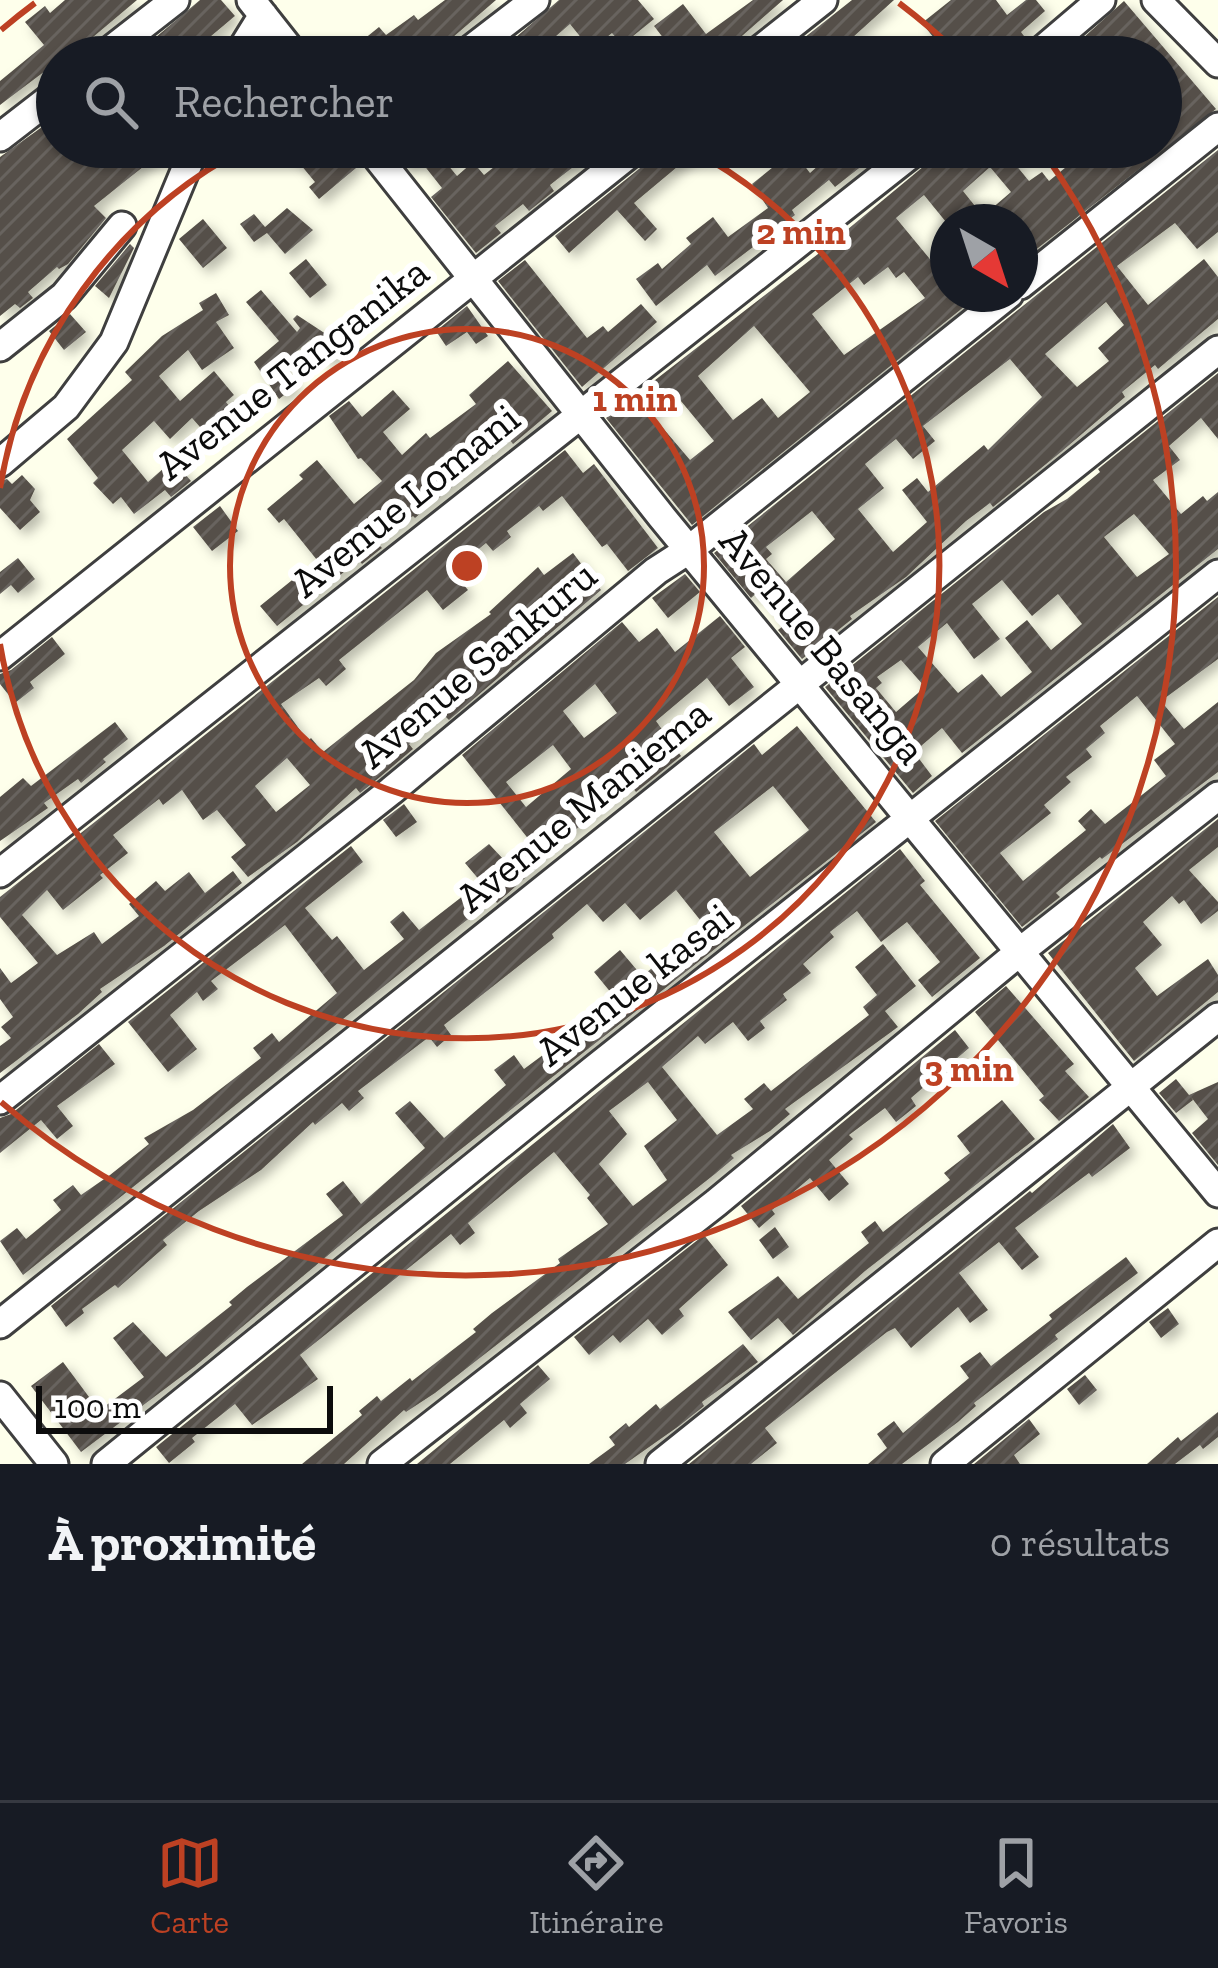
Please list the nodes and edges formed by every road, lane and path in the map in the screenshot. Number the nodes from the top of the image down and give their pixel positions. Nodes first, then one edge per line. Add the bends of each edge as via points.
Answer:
1 (175, 0) edge
2 (535, 0) edge
3 (823, 0) edge
4 (1101, 0) edge
5 (1156, 0) edge
6 (257, 8) edge
7 (129, 36) edge
8 (246, 36) edge
9 (279, 36) edge
10 (488, 36) edge
11 (778, 36) edge
12 (1059, 36) edge
13 (1218, 63) edge
14 (36, 109) edge
15 (1218, 127) edge
16 (0, 137) edge
17 (1182, 156) edge
18 (186, 168) edge
19 (386, 168) edge
20 (612, 168) edge
21 (893, 168) edge
22 (1167, 168) edge
23 (122, 226) dead end
24 (1038, 271) edge
25 (475, 277) junction
26 (986, 312) edge
27 (0, 347) edge
28 (1218, 350) edge
29 (580, 412) junction
30 (0, 464) edge
31 (690, 549) junction
32 (1218, 574) edge
33 (0, 656) edge
34 (800, 683) junction
35 (1218, 796) edge
36 (911, 818) junction
37 (0, 873) edge
38 (1022, 950) junction
39 (1218, 1017) edge
40 (1131, 1086) junction
41 (0, 1100) edge
42 (1218, 1193) edge
43 (1218, 1243) edge
44 (0, 1324) edge
45 (0, 1396) edge
46 (54, 1464) edge
47 (106, 1464) edge
48 (382, 1464) edge
49 (659, 1464) edge
50 (945, 1464) edge

1 - 7 street
2 - 10 street
3 - 11 street
4 - 12 street
5 - 13 street
6 - 8 street
6 - 9 street
14 - 16 street
15 - 17 street
18 - 30 street via 114,342 66,407
19 - 25 street, Avenue Basanga
20 - 25 street, Avenue Tanganika
21 - 29 street, Avenue Lomani
22 - 24 street
23 - 27 street via 64,296
25 - 29 street, Avenue Basanga
25 - 33 street, Avenue Tanganika
26 - 31 street, Avenue Sankuru
28 - 34 street, Avenue Maniema
29 - 31 street, Avenue Basanga
29 - 37 street, Avenue Lomani
31 - 34 street, Avenue Basanga
31 - 41 street, Avenue Sankuru
32 - 36 street, Avenue kasai
34 - 36 street, Avenue Basanga
34 - 44 street, Avenue Maniema
35 - 38 street
36 - 38 street, Avenue Basanga
36 - 47 street, Avenue kasai
38 - 40 street, Avenue Basanga
38 - 48 street
39 - 40 street
40 - 42 street, Avenue Basanga
40 - 49 street
43 - 50 street
45 - 46 street

